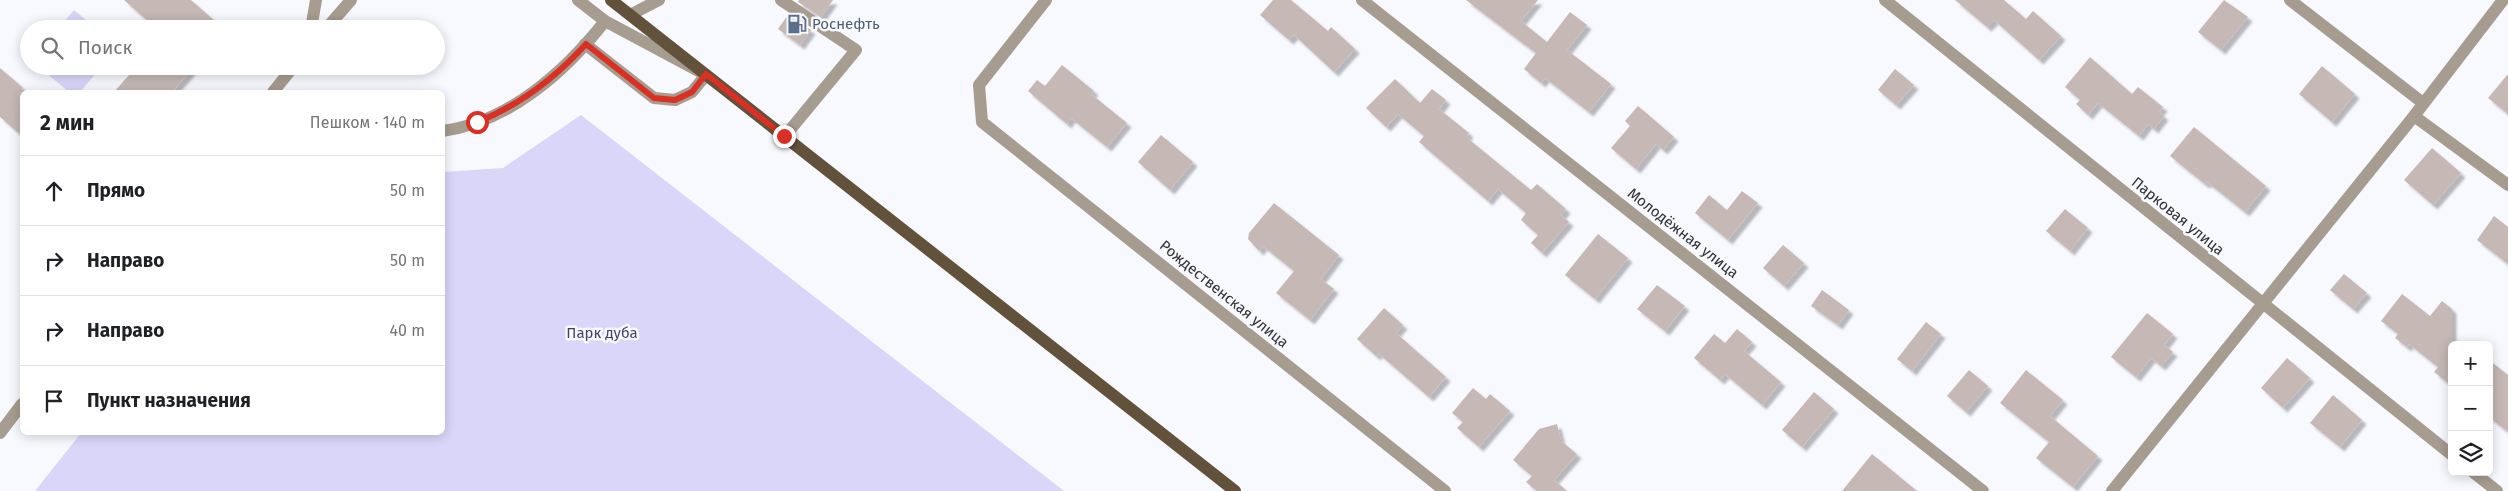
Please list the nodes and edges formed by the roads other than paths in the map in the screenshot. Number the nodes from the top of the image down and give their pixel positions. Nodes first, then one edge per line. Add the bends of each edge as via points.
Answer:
1 (316, 0) edge
2 (351, 0) edge
3 (578, 0) edge
4 (611, 0) edge
5 (659, 0) edge
6 (781, 0) edge
7 (1046, 0) edge
8 (1362, 0) edge
9 (1885, 0) edge
10 (2290, 0) edge
11 (2503, 0) edge
12 (630, 15) junction
13 (313, 20) edge
14 (334, 20) edge
15 (605, 21) junction
16 (586, 44) junction
17 (706, 74) junction
18 (287, 75) edge
19 (275, 90) edge
20 (2423, 103) junction
21 (2414, 116) junction
22 (445, 130) edge
23 (784, 136) junction
24 (2508, 185) edge
25 (2262, 304) junction
26 (20, 407) edge
27 (0, 432) edge
28 (2448, 452) edge
29 (2478, 476) edge
30 (1235, 491) edge
31 (1445, 491) edge
32 (1983, 491) edge
33 (2112, 491) edge
34 (2497, 491) edge

1 - 13 street
2 - 14 street
3 - 15 street
4 - 12 main road
5 - 12 street
6 - 23 street via 856,50
7 - 31 street, Рождественская улица via 979,85 982,122
8 - 32 street, Молодёжная улица
9 - 25 street, Парковая улица
10 - 20 street
11 - 20 street
12 - 17 main road
15 - 16 street
15 - 17 street
16 - 17 street via 654,98 675,100 692,92
16 - 22 street via 526,96 500,113
17 - 23 main road
18 - 19 street
20 - 21 street
21 - 24 street
21 - 25 street
23 - 30 main road
25 - 28 street, Парковая улица
25 - 33 street
26 - 27 street
29 - 34 street

